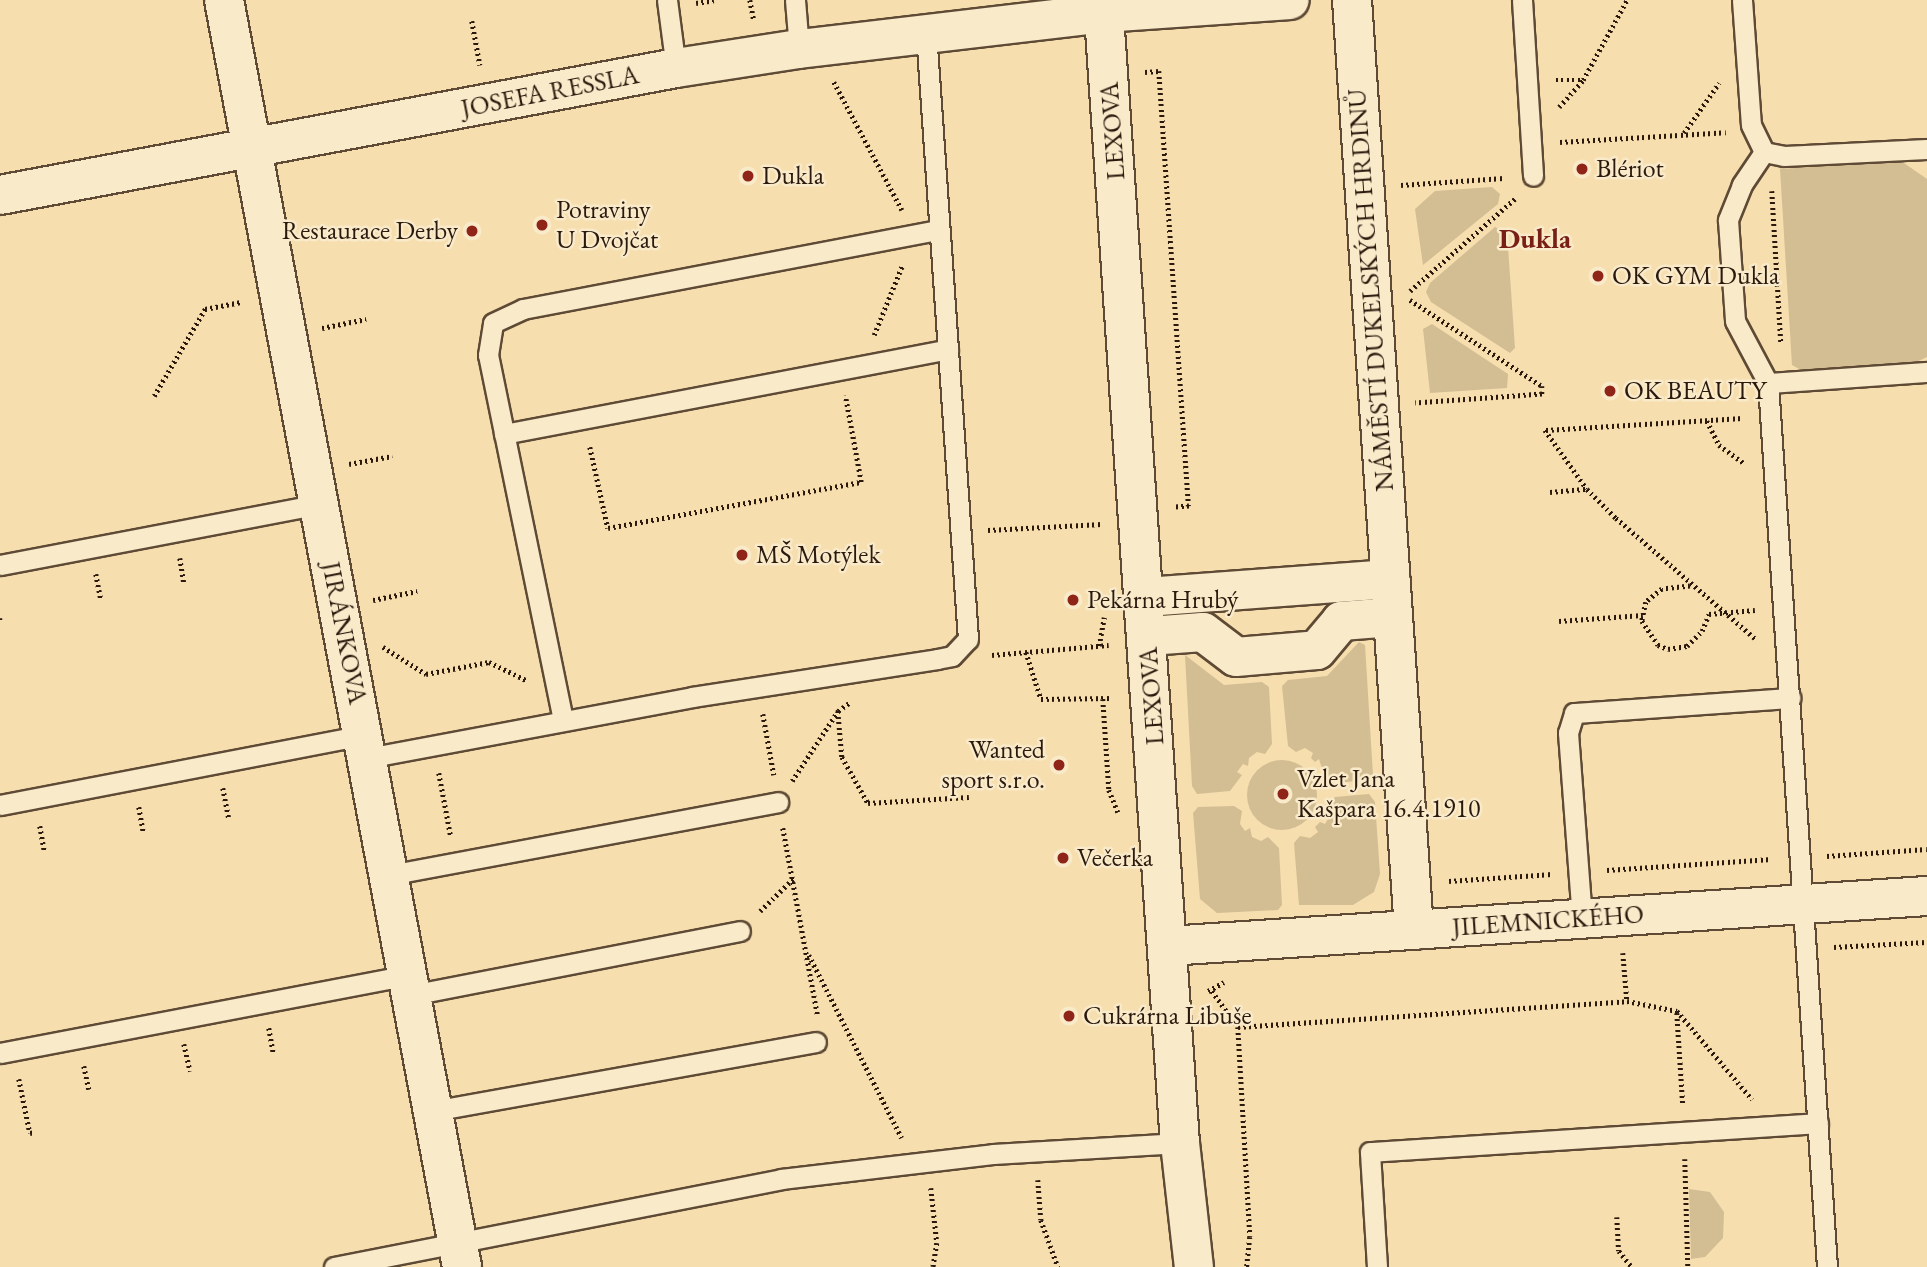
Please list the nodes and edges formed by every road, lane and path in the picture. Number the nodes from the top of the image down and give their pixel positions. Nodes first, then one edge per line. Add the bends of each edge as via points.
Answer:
1 (224, 0) edge
2 (667, 0) edge
3 (750, 0) edge
4 (795, 0) edge
5 (1290, 0) edge
6 (1352, 0) edge
7 (1522, 0) edge
8 (1627, 0) edge
9 (1742, 0) edge
10 (1104, 6) edge
11 (472, 21) dead end
12 (754, 21) dead end
13 (926, 33) junction
14 (799, 49) junction
15 (676, 68) junction
16 (1158, 71) dead end
17 (1747, 71) junction
18 (831, 78) dead end
19 (1583, 80) dead end
20 (487, 104) junction
21 (1752, 130) junction
22 (1683, 134) junction
23 (1531, 144) junction
24 (250, 149) junction
25 (1927, 149) edge
26 (1767, 154) junction
27 (1533, 176) junction
28 (1386, 186) dead end
29 (0, 195) edge
30 (939, 230) junction
31 (915, 234) junction
32 (205, 309) dead end
33 (948, 349) junction
34 (861, 365) junction
35 (1927, 372) edge
36 (1775, 382) junction
37 (845, 392) dead end
38 (154, 396) dead end
39 (1400, 404) dead end
40 (1770, 417) junction
41 (1707, 421) junction
42 (503, 433) junction
43 (589, 442) dead end
44 (1774, 468) junction
45 (1587, 489) junction
46 (1550, 492) dead end
47 (320, 504) junction
48 (1189, 506) dead end
49 (1113, 523) dead end
50 (963, 531) junction
51 (0, 565) edge
52 (1390, 579) junction
53 (1691, 585) junction
54 (1146, 597) junction
55 (1721, 613) junction
56 (1643, 615) junction
57 (1393, 617) junction
58 (341, 620) junction
59 (1559, 621) dead end
60 (1149, 636) junction
61 (960, 650) junction
62 (1026, 652) junction
63 (1787, 655) junction
64 (758, 686) junction
65 (558, 696) junction
66 (1152, 696) junction
67 (1790, 698) junction
68 (563, 720) junction
69 (433, 745) junction
70 (365, 747) junction
71 (969, 797) dead end
72 (778, 802) junction
73 (0, 805) edge
74 (1927, 849) edge
75 (1800, 858) junction
76 (456, 863) junction
77 (1579, 872) junction
78 (389, 875) junction
79 (793, 879) junction
80 (1445, 881) dead end
81 (1927, 896) edge
82 (1803, 904) junction
83 (1582, 919) junction
84 (1414, 930) junction
85 (740, 931) joint
86 (1927, 942) edge
87 (1168, 946) junction
88 (1623, 946) dead end
89 (806, 948) junction
90 (1806, 948) junction
91 (409, 985) junction
92 (1212, 991) dead end
93 (1627, 1001) junction
94 (1677, 1011) junction
95 (819, 1021) dead end
96 (1238, 1027) junction
97 (816, 1042) dead end
98 (7, 1052) edge
99 (433, 1111) junction
100 (1818, 1123) junction
101 (1776, 1126) junction
102 (35, 1132) dead end
103 (1684, 1132) junction
104 (1180, 1143) junction
105 (1037, 1152) junction
106 (922, 1163) junction
107 (1618, 1217) dead end
108 (460, 1255) edge
109 (1056, 1266) edge
110 (334, 1267) edge
111 (933, 1267) edge
112 (1194, 1267) edge
113 (1247, 1267) edge
114 (1377, 1267) edge
115 (1632, 1267) edge
116 (1688, 1267) edge
117 (1827, 1267) edge

1 - 24 street, JIRÁNKOVA
2 - 15 lane
3 - 12 path
4 - 14 lane
5 - 10 street
6 - 52 street, NÁMĚSTÍ DUKELSKÝCH HRDINŮ
7 - 23 lane
8 - 19 path
9 - 17 lane
10 - 13 street, JOSEFA RESSLA
10 - 54 street, LEXOVA
11 - 20 path
13 - 14 street, JOSEFA RESSLA
13 - 30 lane
14 - 15 street, JOSEFA RESSLA
15 - 20 street, JOSEFA RESSLA
16 - 48 path
17 - 21 lane
17 - 22 path via 1727,72
18 - 31 path
20 - 24 street, JOSEFA RESSLA
21 - 22 path
21 - 26 lane
22 - 23 path
23 - 27 lane
24 - 29 street, JOSEFA RESSLA
24 - 47 street, JIRÁNKOVA
25 - 26 lane
26 - 36 path
26 - 36 lane via 1742,185 1728,220 1735,321
27 - 28 path
27 - 39 path via 1534,183 1404,296 1542,386 1542,394
30 - 31 lane
30 - 33 lane
31 - 34 path
31 - 42 lane via 506,314 493,323 488,337
32 - 38 path
33 - 34 lane
33 - 50 lane
34 - 42 lane
35 - 36 lane
36 - 40 lane
37 - 43 path via 861,482 608,528
40 - 41 path
40 - 44 lane
41 - 44 path via 1729,456 1754,468
41 - 45 path via 1545,430
42 - 65 lane
44 - 63 lane
45 - 46 path
45 - 53 path
47 - 51 lane
47 - 58 street, JIRÁNKOVA
49 - 50 path
50 - 61 lane via 970,628
52 - 54 street
52 - 57 street, NÁMĚSTÍ DUKELSKÝCH HRDINŮ
53 - 55 path
53 - 56 path via 1662,589 1646,602
54 - 60 street, LEXOVA
55 - 56 path via 1709,614 1695,640 1678,649 1651,639
55 - 63 path via 1767,648
56 - 59 path
57 - 60 street via 1341,621 1317,650 1236,657 1203,632
57 - 84 street, NÁMĚSTÍ DUKELSKÝCH HRDINŮ
58 - 65 path via 426,674 489,662
58 - 70 street, JIRÁNKOVA
60 - 62 path
60 - 66 street, LEXOVA
61 - 62 path via 992,655
61 - 64 lane via 937,659
62 - 66 path via 1041,699
63 - 67 lane
64 - 68 lane
64 - 72 path
65 - 68 lane
66 - 87 street, LEXOVA
67 - 75 lane
67 - 77 lane via 1574,713 1568,733
68 - 69 lane
69 - 70 lane
69 - 76 path
70 - 73 lane
70 - 78 street, JIRÁNKOVA
71 - 72 path via 868,803 842,757 838,711
72 - 76 lane
72 - 79 path
74 - 75 path
75 - 77 path
75 - 82 lane
76 - 78 lane
77 - 80 path
77 - 83 lane
78 - 91 street, JIRÁNKOVA
79 - 85 path
79 - 89 path
81 - 82 street, JILEMNICKÉHO
82 - 83 street, JILEMNICKÉHO
82 - 90 lane
83 - 84 street, JILEMNICKÉHO
84 - 87 street, JILEMNICKÉHO
85 - 91 lane
86 - 90 path
87 - 104 street, LEXOVA
88 - 93 path
89 - 95 path
89 - 106 path
90 - 100 lane
91 - 98 lane
91 - 99 street, JIRÁNKOVA
92 - 96 path
93 - 94 path
93 - 96 path
94 - 101 path
94 - 103 path
96 - 113 path via 1250,1237
97 - 99 lane
98 - 102 path via 30,1133
99 - 108 street, JIRÁNKOVA
100 - 101 lane
100 - 117 lane
101 - 103 lane
103 - 114 lane via 1370,1152
103 - 116 path
104 - 105 lane
104 - 112 street, LEXOVA
105 - 106 lane
105 - 109 path via 1041,1220
106 - 108 lane via 781,1179
106 - 111 path via 937,1243
107 - 115 path via 1619,1251
108 - 110 lane

